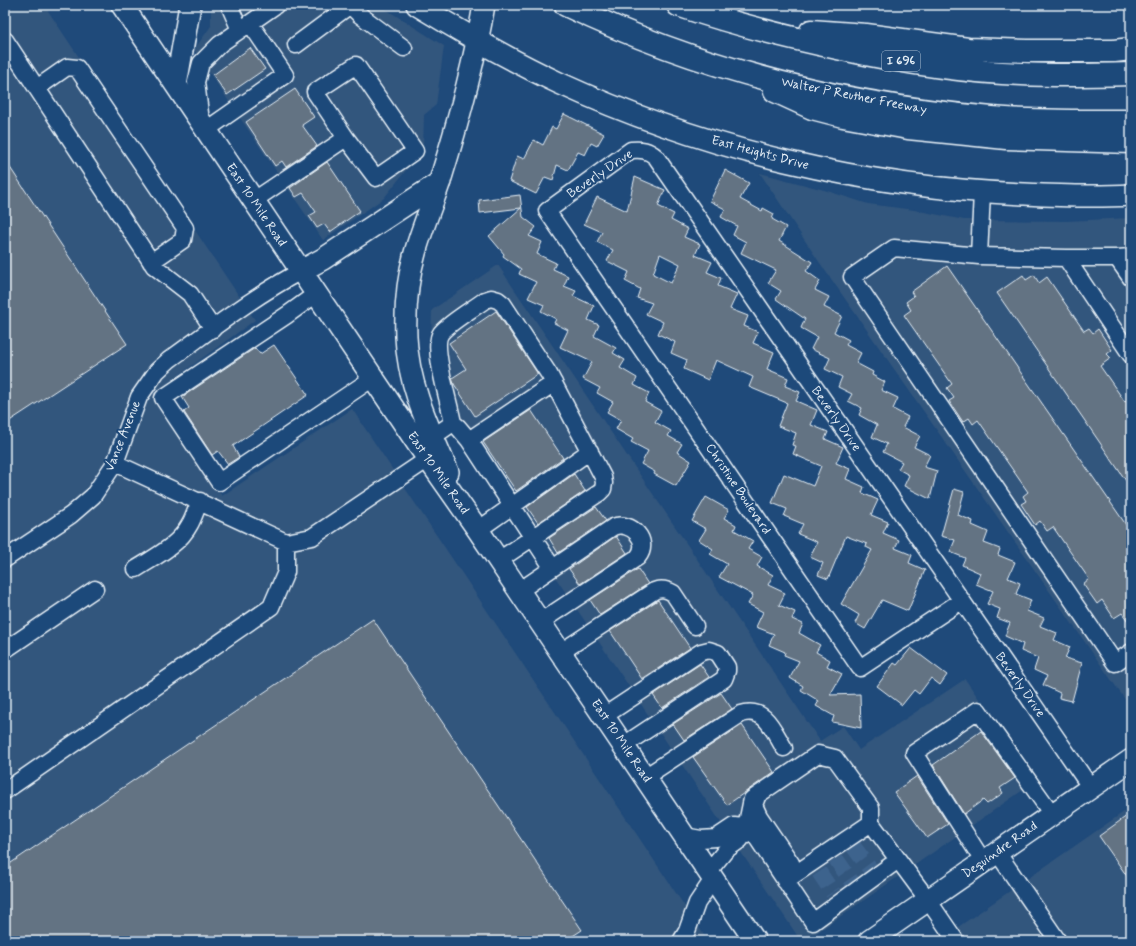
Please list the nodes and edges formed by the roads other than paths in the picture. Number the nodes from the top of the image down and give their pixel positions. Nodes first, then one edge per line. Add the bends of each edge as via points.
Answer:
1 (122, 5) edge
2 (190, 5) edge
3 (229, 5) edge
4 (276, 5) edge
5 (350, 5) edge
6 (417, 5) edge
7 (484, 5) edge
8 (566, 5) edge
9 (678, 5) edge
10 (245, 26) junction
11 (776, 35) junction
12 (5, 40) edge
13 (478, 41) junction
14 (296, 45) dead end
15 (404, 48) dead end
16 (1131, 49) edge
17 (716, 64) junction
18 (1131, 74) edge
19 (176, 85) junction
20 (36, 88) junction
21 (1131, 121) edge
22 (204, 127) junction
23 (346, 138) junction
24 (1131, 142) edge
25 (440, 182) junction
26 (982, 192) junction
27 (1131, 195) edge
28 (253, 201) junction
29 (547, 211) joint
30 (979, 256) junction
31 (1124, 257) edge
32 (1066, 258) junction
33 (151, 262) junction
34 (301, 271) junction
35 (1131, 278) edge
36 (316, 294) junction
37 (213, 329) junction
38 (1131, 355) edge
39 (373, 378) junction
40 (554, 383) junction
41 (453, 423) junction
42 (469, 440) junction
43 (427, 447) junction
44 (590, 451) junction
45 (115, 463) junction
46 (200, 501) junction
47 (512, 506) junction
48 (478, 530) junction
49 (533, 537) junction
50 (286, 542) junction
51 (5, 559) edge
52 (498, 560) junction
53 (552, 567) junction
54 (136, 569) dead end
55 (95, 589) dead end
56 (519, 591) junction
57 (961, 601) junction
58 (540, 622) junction
59 (695, 626) dead end
60 (5, 650) edge
61 (561, 652) junction
62 (1131, 652) edge
63 (604, 716) junction
64 (624, 746) junction
65 (784, 748) dead end
66 (1131, 760) edge
67 (645, 777) junction
68 (1091, 788) junction
69 (5, 790) edge
70 (757, 796) junction
71 (1052, 814) junction
72 (871, 823) junction
73 (745, 825) junction
74 (684, 836) junction
75 (990, 857) junction
76 (898, 860) junction
77 (711, 876) junction
78 (784, 878) junction
79 (928, 900) junction
80 (872, 940) edge
81 (681, 941) edge
82 (755, 941) edge
83 (956, 941) edge
84 (1058, 941) edge

1 - 19 main road, East 10 Mile Road
2 - 19 main road
3 - 10 street
4 - 10 street
5 - 14 street
5 - 15 street
6 - 13 main road, East Heights Drive
7 - 13 main road
8 - 17 highway, Walter P Reuther Freeway via 629,33
9 - 11 highway, I 696
10 - 22 street via 220,44 201,63 196,82
10 - 22 street via 285,75
11 - 16 highway via 812,31 835,32 968,49
11 - 18 highway, I 696 via 891,60 961,69 1021,74
12 - 20 street
13 - 25 main road
13 - 26 main road, East Heights Drive via 559,83 693,135 815,167 925,186
17 - 21 highway, Walter P Reuther Freeway via 824,93 895,106 992,118 1055,122
17 - 24 highway via 812,108 875,122 974,136
19 - 22 main road, East 10 Mile Road
20 - 33 street
20 - 33 street via 67,67 77,68 185,228 183,240
22 - 28 main road, East 10 Mile Road
23 - 23 street via 376,178 415,151 356,65 315,92
23 - 28 street
25 - 34 main road
25 - 43 main road via 414,258 406,315 406,342
26 - 27 main road, East Heights Drive via 1055,196
26 - 30 street
28 - 34 main road, East 10 Mile Road
29 - 57 street, Beverly Drive via 632,150 650,151
29 - 57 street, Christine Boulevard via 860,668
30 - 32 street
30 - 62 street via 894,248 852,277 1115,663
31 - 32 street
31 - 35 street
32 - 38 street
33 - 37 street via 190,294
34 - 36 main road, East 10 Mile Road
34 - 37 street, Vance Avenue via 273,287
36 - 39 main road, East 10 Mile Road
36 - 39 street via 163,398 219,482
37 - 45 street, Vance Avenue via 157,371 138,397
39 - 43 main road, East 10 Mile Road
40 - 41 street via 508,310 498,300 491,298 447,327 437,340
40 - 42 street
40 - 44 street
41 - 42 street
41 - 43 street
42 - 47 street
43 - 48 main road, East 10 Mile Road
43 - 50 street via 312,537
44 - 47 street
44 - 49 street via 603,477 603,489
45 - 46 street
45 - 51 street, Vance Avenue via 93,496 81,507
46 - 50 street
46 - 54 street via 189,526 180,536 164,552
47 - 48 street
47 - 49 street
48 - 52 main road, East 10 Mile Road
49 - 52 street
49 - 53 street
50 - 69 street via 286,572 271,607
52 - 56 main road, East 10 Mile Road
53 - 56 street
53 - 58 street via 618,525 629,526 641,541 642,552 638,557
55 - 60 street
56 - 58 main road, East 10 Mile Road
57 - 68 street, Beverly Drive
58 - 61 main road, East 10 Mile Road
59 - 61 street via 673,593 659,589
61 - 63 main road, East 10 Mile Road
63 - 64 main road, East 10 Mile Road
63 - 64 street via 701,652 710,650 718,653 727,667 724,679
64 - 67 main road, East 10 Mile Road
65 - 67 street via 766,720 755,713 745,713
66 - 68 main road, Dequindre Road
67 - 74 main road, East 10 Mile Road
68 - 71 main road, Dequindre Road
70 - 72 street via 818,754 835,758 871,808
70 - 73 street via 752,799
70 - 78 street via 754,805 759,816 791,863
71 - 75 main road, Dequindre Road
71 - 75 street via 978,710 914,753
72 - 76 street
72 - 78 street via 816,867
73 - 74 street via 734,826 716,838
73 - 77 street via 743,836 726,850 713,866
73 - 78 street
74 - 77 main road, East 10 Mile Road
75 - 79 main road, Dequindre Road
75 - 84 street
76 - 78 street via 872,873 837,897 813,922
76 - 79 street
77 - 81 street
77 - 82 main road, East 10 Mile Road
79 - 80 main road, Dequindre Road
79 - 83 street

